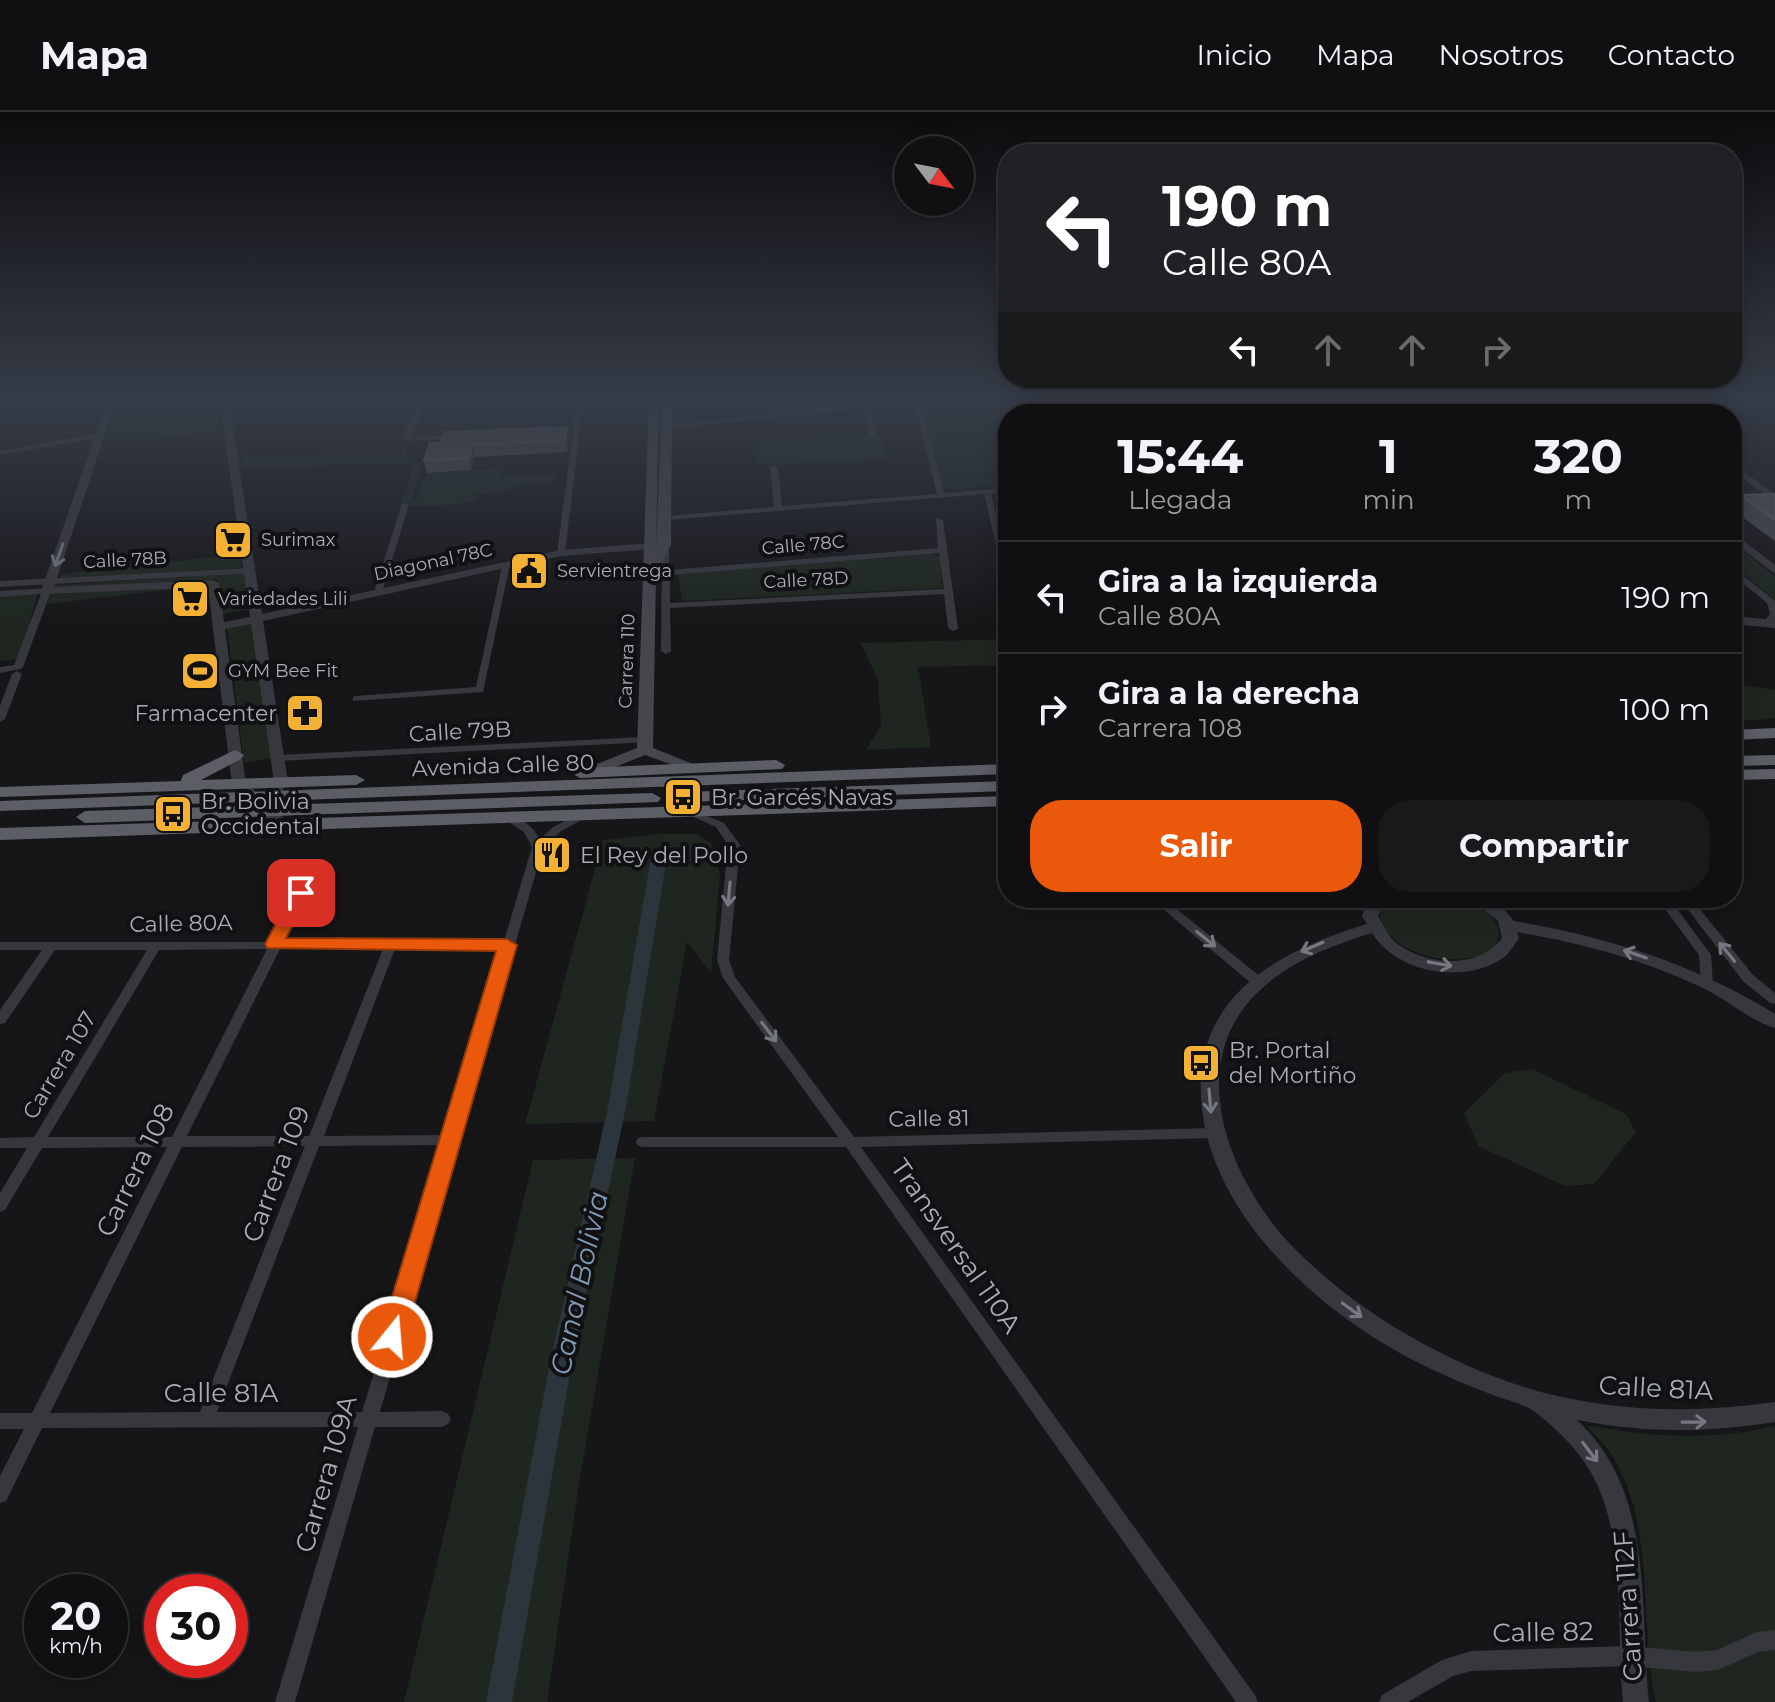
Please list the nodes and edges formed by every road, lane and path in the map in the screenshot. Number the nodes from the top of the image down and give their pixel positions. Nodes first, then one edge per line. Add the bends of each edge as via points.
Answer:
1 (86, 475) edge
2 (236, 475) edge
3 (569, 475) edge
4 (658, 475) edge
5 (664, 475) edge
6 (775, 475) edge
7 (936, 475) edge
8 (1744, 475) edge
9 (998, 491) edge
10 (987, 492) junction
11 (941, 496) junction
12 (1742, 497) edge
13 (1774, 498) edge
14 (1742, 502) edge
15 (405, 505) dead end
16 (778, 509) junction
17 (666, 518) junction
18 (939, 520) dead end
19 (998, 537) edge
20 (1742, 543) edge
21 (651, 545) junction
22 (665, 545) junction
23 (943, 550) junction
24 (561, 553) junction
25 (506, 564) junction
26 (251, 571) junction
27 (1775, 571) edge
28 (658, 574) junction
29 (1742, 578) edge
30 (0, 584) edge
31 (48, 586) junction
32 (948, 591) junction
33 (378, 592) junction
34 (0, 594) edge
35 (666, 606) junction
36 (649, 607) junction
37 (259, 618) junction
38 (1742, 621) edge
39 (1773, 624) edge
40 (219, 627) junction
41 (953, 628) dead end
42 (666, 651) dead end
43 (0, 670) edge
44 (17, 671) junction
45 (356, 699) dead end
46 (0, 719) edge
47 (1775, 733) edge
48 (1742, 735) edge
49 (645, 745) junction
50 (1775, 746) edge
51 (1742, 747) edge
52 (235, 755) junction
53 (998, 757) edge
54 (278, 758) junction
55 (1775, 760) edge
56 (1742, 761) edge
57 (695, 768) junction
58 (998, 769) edge
59 (588, 773) junction
60 (1775, 774) edge
61 (1742, 775) edge
62 (508, 776) junction
63 (161, 785) junction
64 (998, 786) edge
65 (546, 788) junction
66 (244, 790) junction
67 (0, 792) edge
68 (273, 796) junction
69 (998, 801) edge
70 (0, 806) edge
71 (691, 812) junction
72 (583, 815) junction
73 (508, 818) junction
74 (0, 819) edge
75 (287, 825) junction
76 (0, 834) edge
77 (538, 847) junction
78 (315, 867) dead end
79 (1168, 908) edge
80 (1373, 908) edge
81 (1492, 908) edge
82 (1670, 908) edge
83 (1693, 908) edge
84 (1507, 925) junction
85 (1374, 927) junction
86 (274, 944) junction
87 (391, 944) junction
88 (156, 945) junction
89 (507, 945) junction
90 (0, 946) edge
91 (51, 946) junction
92 (1257, 981) junction
93 (1707, 983) junction
94 (1775, 1000) edge
95 (0, 1020) edge
96 (1775, 1022) edge
97 (1215, 1133) junction
98 (452, 1140) junction
99 (314, 1141) junction
100 (176, 1142) junction
101 (643, 1142) dead end
102 (850, 1142) junction
103 (0, 1143) edge
104 (38, 1143) junction
105 (0, 1206) edge
106 (1535, 1398) junction
107 (1775, 1412) edge
108 (442, 1419) dead end
109 (0, 1421) edge
110 (37, 1421) junction
111 (205, 1421) junction
112 (366, 1421) junction
113 (0, 1495) edge
114 (1775, 1640) edge
115 (1629, 1656) junction
116 (285, 1702) edge
117 (1248, 1702) edge
118 (1389, 1702) edge
119 (1636, 1702) edge

1 -> 31 street
2 - 26 street
3 - 24 street
4 - 21 main road, Carrera 110
5 - 17 main road, Carrera 110
6 - 16 street
7 - 11 street
8 - 13 street
9 - 10 street
10 - 11 street
10 - 19 street
11 - 16 street
12 - 13 street
13 - 14 street
15 - 33 street
16 - 17 street
17 - 22 main road, Carrera 110
18 - 23 street
20 - 27 street
21 - 22 street
21 - 24 street
21 - 28 main road, Carrera 110
22 - 28 main road, Carrera 110
23 - 28 street, Calle 78C
23 - 32 street
24 - 25 street, Diagonal 78C
25 - 33 street, Diagonal 78C
25 - 45 street via 480,690
26 - 31 street, Calle 78B
26 - 37 street
28 - 35 street, Carrera 110
28 - 36 main road, Carrera 110
29 - 39 street via 1771,602
30 - 31 street, Calle 78B
31 - 34 street, Calle 78B
31 - 40 street, Calle 78B via 211,582
31 - 44 street
32 - 35 street, Calle 78D
32 - 41 street
33 - 37 street, Diagonal 78C
35 - 36 main road
35 - 42 street, Carrera 110
36 - 49 main road, Carrera 110
37 - 40 street, Diagonal 78C
37 - 54 street
38 - 39 street
40 - 52 street
43 - 44 street
44 - 46 street
47 - 48 highway
49 - 54 street, Calle 79B
49 - 57 main road
49 - 59 main road
50 - 51 highway
52 - 63 highway via 208,772
52 - 66 street
53 - 57 highway, Avenida Calle 80
54 - 68 street
55 - 56 highway
57 - 59 highway, Avenida Calle 80
58 - 65 highway, Avenida Calle 80
59 - 62 highway, Avenida Calle 80
60 - 61 highway
62 - 65 highway
62 - 68 highway, Avenida Calle 80
63 - 66 highway, Avenida Calle 80
63 - 67 highway, Avenida Calle 80
64 - 68 highway, Avenida Calle 80
65 - 68 highway, Avenida Calle 80
66 - 68 highway, Avenida Calle 80
66 - 70 highway, Avenida Calle 80
68 - 74 highway, Avenida Calle 80
68 - 75 street
69 - 71 highway
71 - 72 highway
71 -> 102 street, Transversal 110A via 720,825 734,845 723,960 729,978
72 - 73 highway
72 - 77 street
73 - 75 highway
73 - 77 street via 529,830
75 - 76 highway
77 - 89 street, Carrera 109A
78 - 86 street, Carrera 108
79 -> 92 street
80 - 85 street
81 - 84 street
82 - 93 street via 1705,955
94 -> 83 street via 1748,978
85 -> 84 street via 1391,946 1418,960 1460,967 1496,959 1510,938
93 -> 84 street via 1608,946
85 -> 92 street, Calle 81A via 1314,946
86 - 87 street, Calle 80A
86 - 88 street, Calle 80A
86 - 100 street, Carrera 108
87 - 89 street, Calle 80A
87 - 99 street, Carrera 109
88 - 91 street, Calle 80A
88 - 104 street, Carrera 107
89 - 98 street, Carrera 109A
90 - 91 street, Calle 80A
91 - 95 street
92 -> 97 street, Calle 81A via 1233,1009 1216,1044 1209,1086
93 - 96 street
97 - 102 street, Calle 81
97 -> 106 street, Calle 81A via 1243,1197 1266,1229 1333,1296 1425,1355
98 - 99 street
98 - 112 street, Carrera 109A
99 - 100 street
99 - 111 street, Carrera 109
100 - 104 street
100 - 110 street, Carrera 108
101 - 102 street, Calle 81
102 - 117 street, Transversal 110A
103 - 104 street
104 - 105 street, Carrera 107
106 -> 107 street, Calle 81A via 1579,1412 1669,1422
106 -> 115 street, Carrera 112F via 1592,1452 1610,1483 1621,1516 1628,1572
108 - 112 street, Calle 81A
109 - 110 street, Calle 81A
110 - 111 street, Calle 81A
110 - 113 street, Carrera 108
111 - 112 street, Calle 81A
112 - 116 street, Carrera 109A
114 - 115 street, Calle 82 via 1757,1642 1718,1660
115 - 118 street, Calle 82 via 1471,1661 1449,1667
115 - 119 street, Carrera 112F

